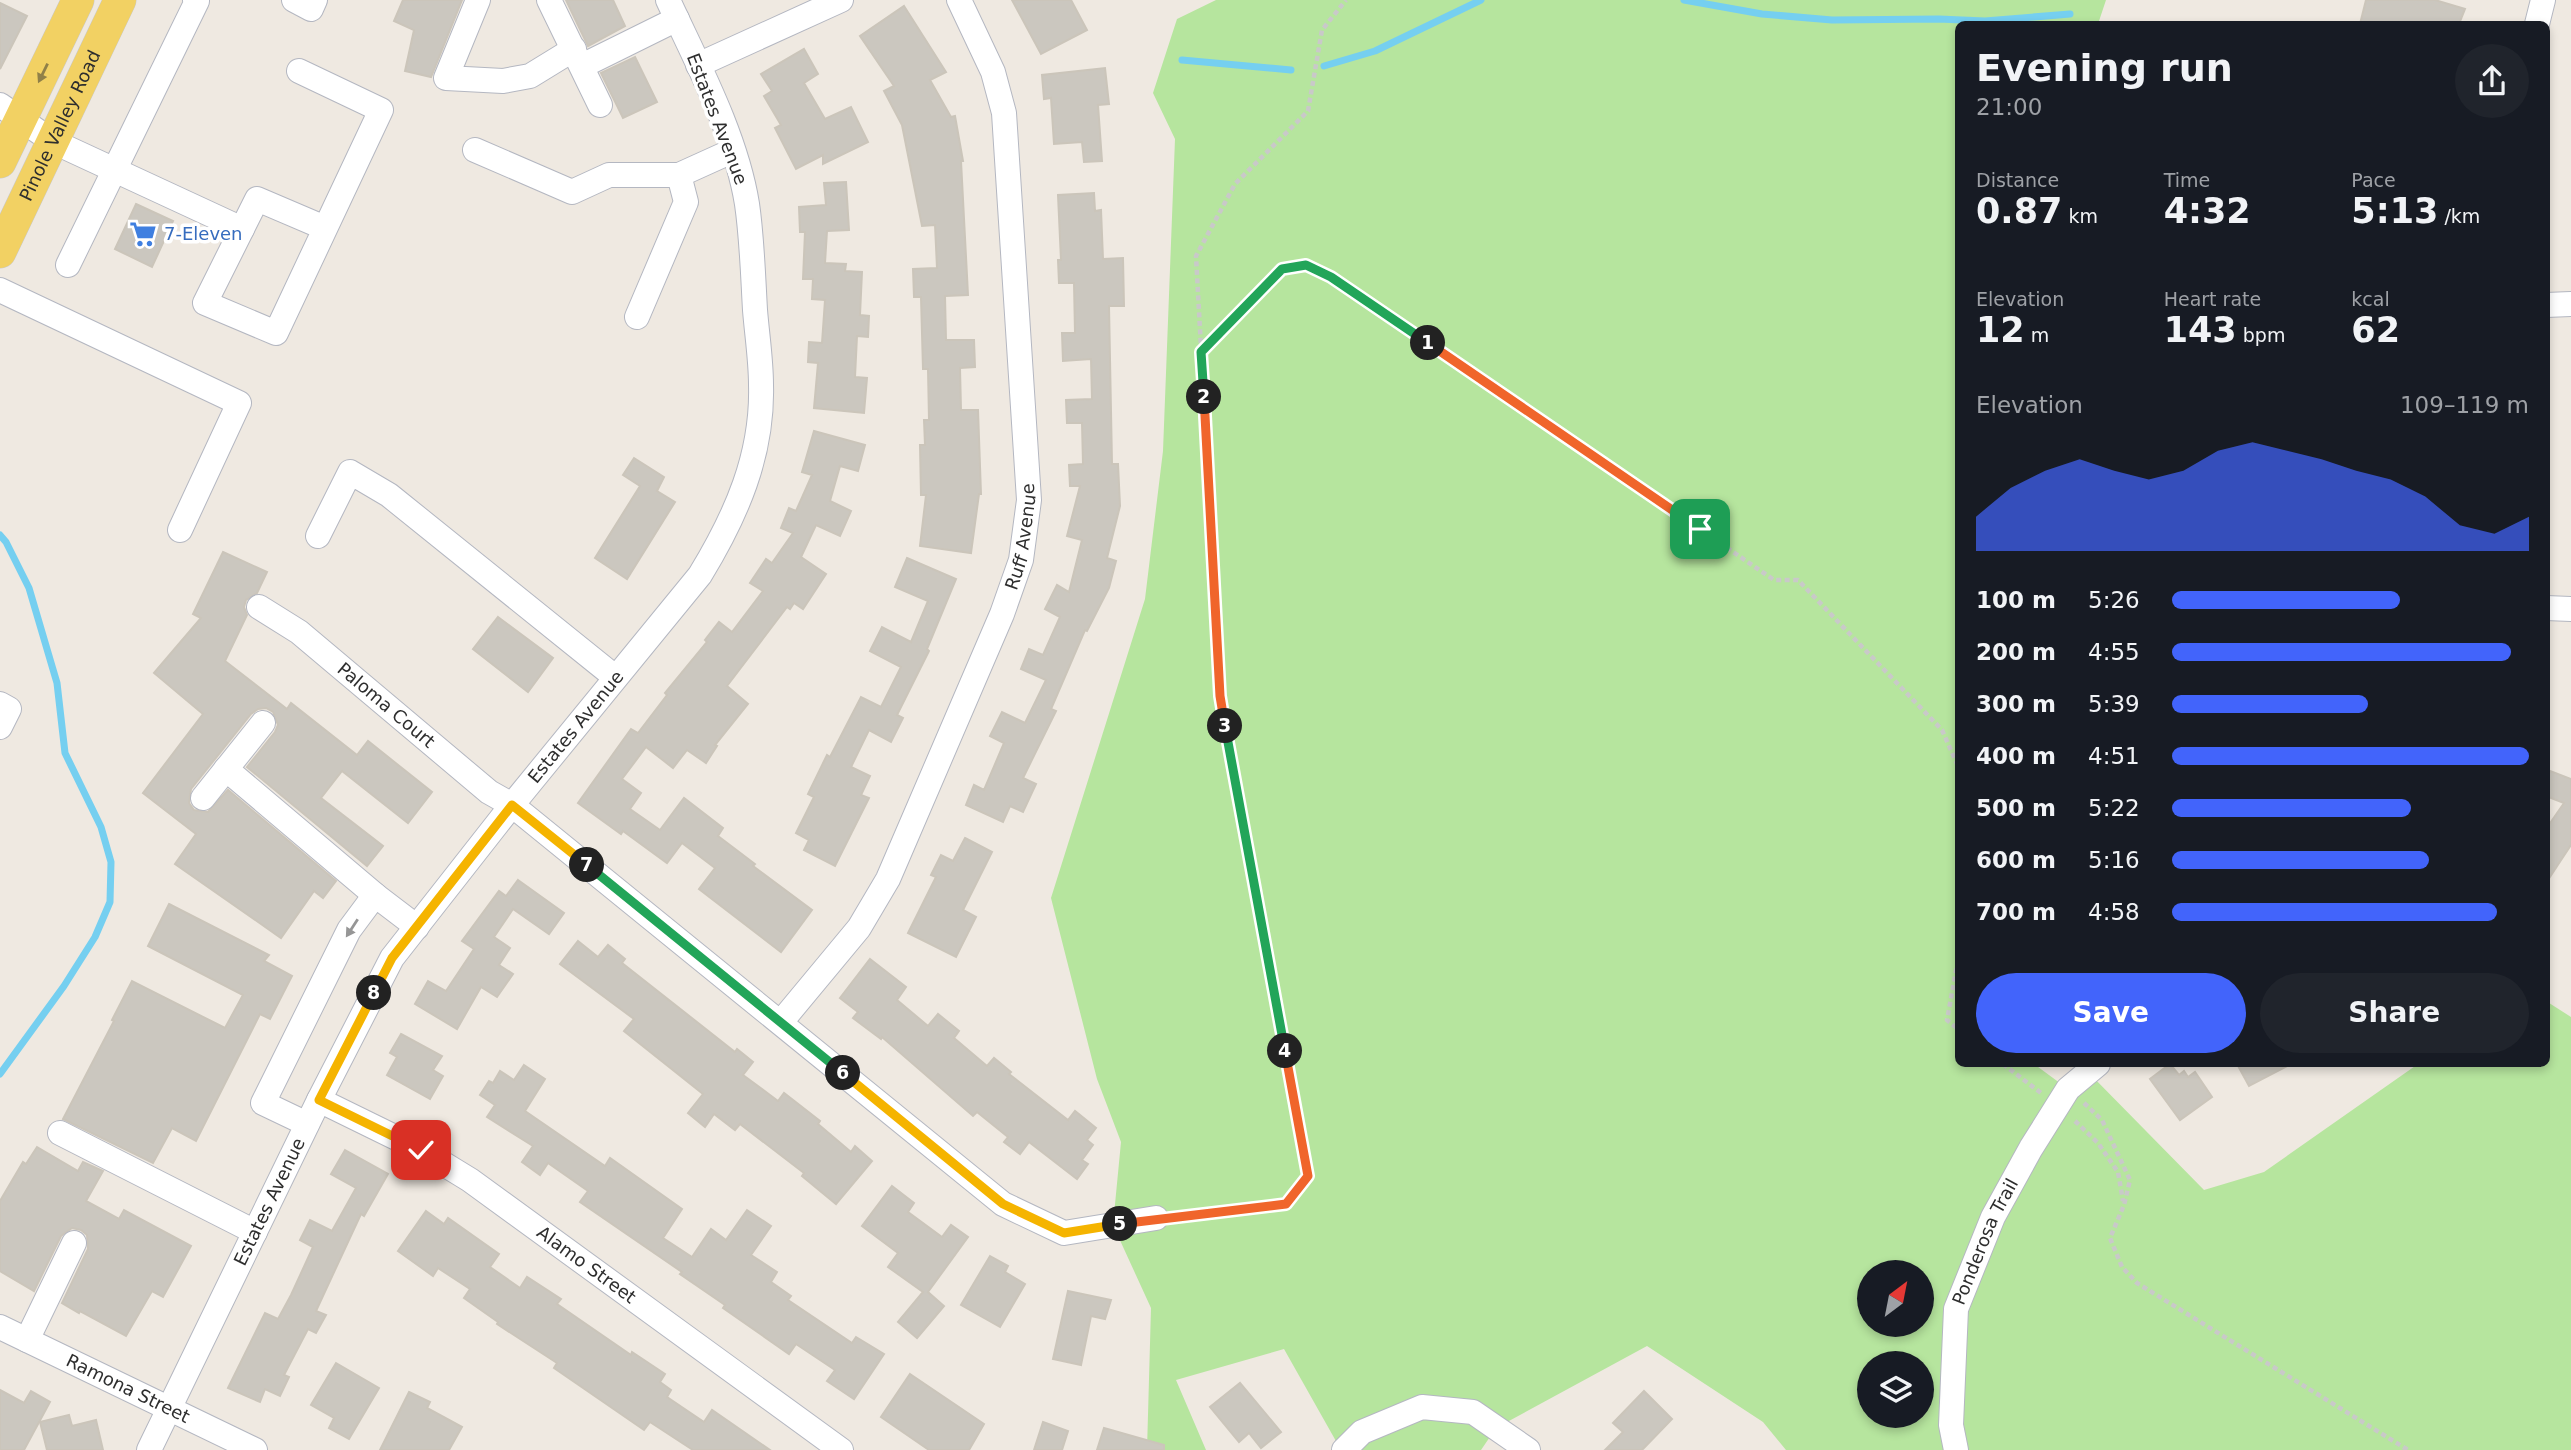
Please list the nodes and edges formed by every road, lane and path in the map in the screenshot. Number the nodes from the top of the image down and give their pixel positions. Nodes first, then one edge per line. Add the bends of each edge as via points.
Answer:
1 (78, 0) edge
2 (121, 0) edge
3 (294, 0) edge
4 (315, 0) edge
5 (478, 0) edge
6 (549, 0) edge
7 (841, 0) edge
8 (959, 0) edge
9 (1346, 0) edge
10 (2543, 0) edge
11 (196, 1) edge
12 (672, 10) edge
13 (2538, 21) edge
14 (578, 58) junction
15 (698, 65) junction
16 (299, 71) dead end
17 (600, 105) dead end
18 (11, 112) edge
19 (52, 142) junction
20 (475, 150) dead end
21 (732, 151) junction
22 (0, 162) edge
23 (114, 170) junction
24 (679, 175) junction
25 (326, 228) junction
26 (242, 229) junction
27 (0, 252) edge
28 (68, 265) dead end
29 (0, 290) edge
30 (2550, 304) edge
31 (2571, 304) edge
32 (637, 317) dead end
33 (1201, 352) junction
34 (180, 530) dead end
35 (318, 536) dead end
36 (259, 607) dead end
37 (2550, 608) edge
38 (2571, 609) edge
39 (615, 677) junction
40 (0, 704) edge
41 (263, 723) dead end
42 (0, 727) edge
43 (1955, 759) edge
44 (226, 769) junction
45 (203, 798) dead end
46 (512, 805) junction
47 (375, 895) junction
48 (417, 927) junction
49 (1955, 976) edge
50 (781, 1022) junction
51 (1955, 1027) edge
52 (2008, 1067) edge
53 (2095, 1067) edge
54 (2062, 1097) junction
55 (319, 1100) junction
56 (307, 1124) junction
57 (60, 1133) dead end
58 (2124, 1205) junction
59 (1156, 1218) joint
60 (255, 1231) junction
61 (74, 1243) dead end
62 (0, 1327) edge
63 (27, 1340) junction
64 (169, 1408) junction
65 (149, 1450) edge
66 (255, 1450) edge
67 (841, 1450) edge
68 (1344, 1450) edge
69 (1528, 1450) edge
70 (1956, 1450) edge
71 (2408, 1450) edge

1 -> 18 main road
2 - 19 main road, Pinole Valley Road
3 - 4 street via 311,9
5 - 14 street via 446,78 503,81
6 - 14 street
7 - 15 street
8 - 50 street, Ruff Avenue via 993,72 1004,113 1029,500 1021,560 888,879 859,928
9 - 33 path via 1322,30 1308,111 1235,184 1196,256
10 - 13 street
11 - 23 street
12 - 14 street
12 - 15 street, Estates Avenue
14 - 17 street
15 - 21 street, Estates Avenue
16 - 25 street via 381,110
18 - 19 street
18 - 22 main road
19 - 23 street
19 - 27 main road, Pinole Valley Road
20 - 24 street via 572,192 609,174
21 - 24 street
21 - 39 street, Estates Avenue via 747,204 761,385 756,450 735,512 700,575
23 - 26 street
23 - 28 street
24 - 32 street via 685,202
25 - 26 street via 257,199
25 - 26 street via 276,332 205,303
29 - 34 street via 239,403
30 - 31 street
33 - 43 path via 1282,269 1306,265 1331,277 1774,580 1798,580 1942,730
33 - 59 path via 1220,696 1308,1176 1286,1204
35 - 39 street via 350,472 389,495
36 - 46 street, Paloma Court via 299,632 489,792
37 - 38 street
39 - 46 street, Estates Avenue
40 - 42 street via 9,709
41 - 44 street
44 - 45 street
44 - 47 street
46 - 48 street, Estates Avenue
46 - 50 street, Paloma Court
47 - 48 street
47 -> 56 street via 349,930 263,1103
48 - 55 street, Estates Avenue via 392,958
49 - 51 path via 1947,1020
50 - 59 street, Paloma Court via 1003,1204 1064,1233
52 - 54 path
53 - 54 street, Ponderosa Trail
54 - 58 path via 2118,1172
54 - 58 path via 2102,1120 2130,1180
54 - 70 street, Ponderosa Trail via 1993,1217 1956,1309 1951,1425
55 - 56 street, Estates Avenue
55 - 67 street, Alamo Street via 421,1150 470,1180
56 - 60 street, Estates Avenue
57 - 60 street
58 - 71 path via 2110,1238 2122,1267 2137,1283
60 - 64 street, Estates Avenue
61 - 63 street
62 - 63 street, Ramona Street
63 - 64 street, Ramona Street
64 - 65 street, Estates Avenue
64 - 66 street, Ramona Street
68 - 69 street via 1362,1432 1422,1407 1472,1412

